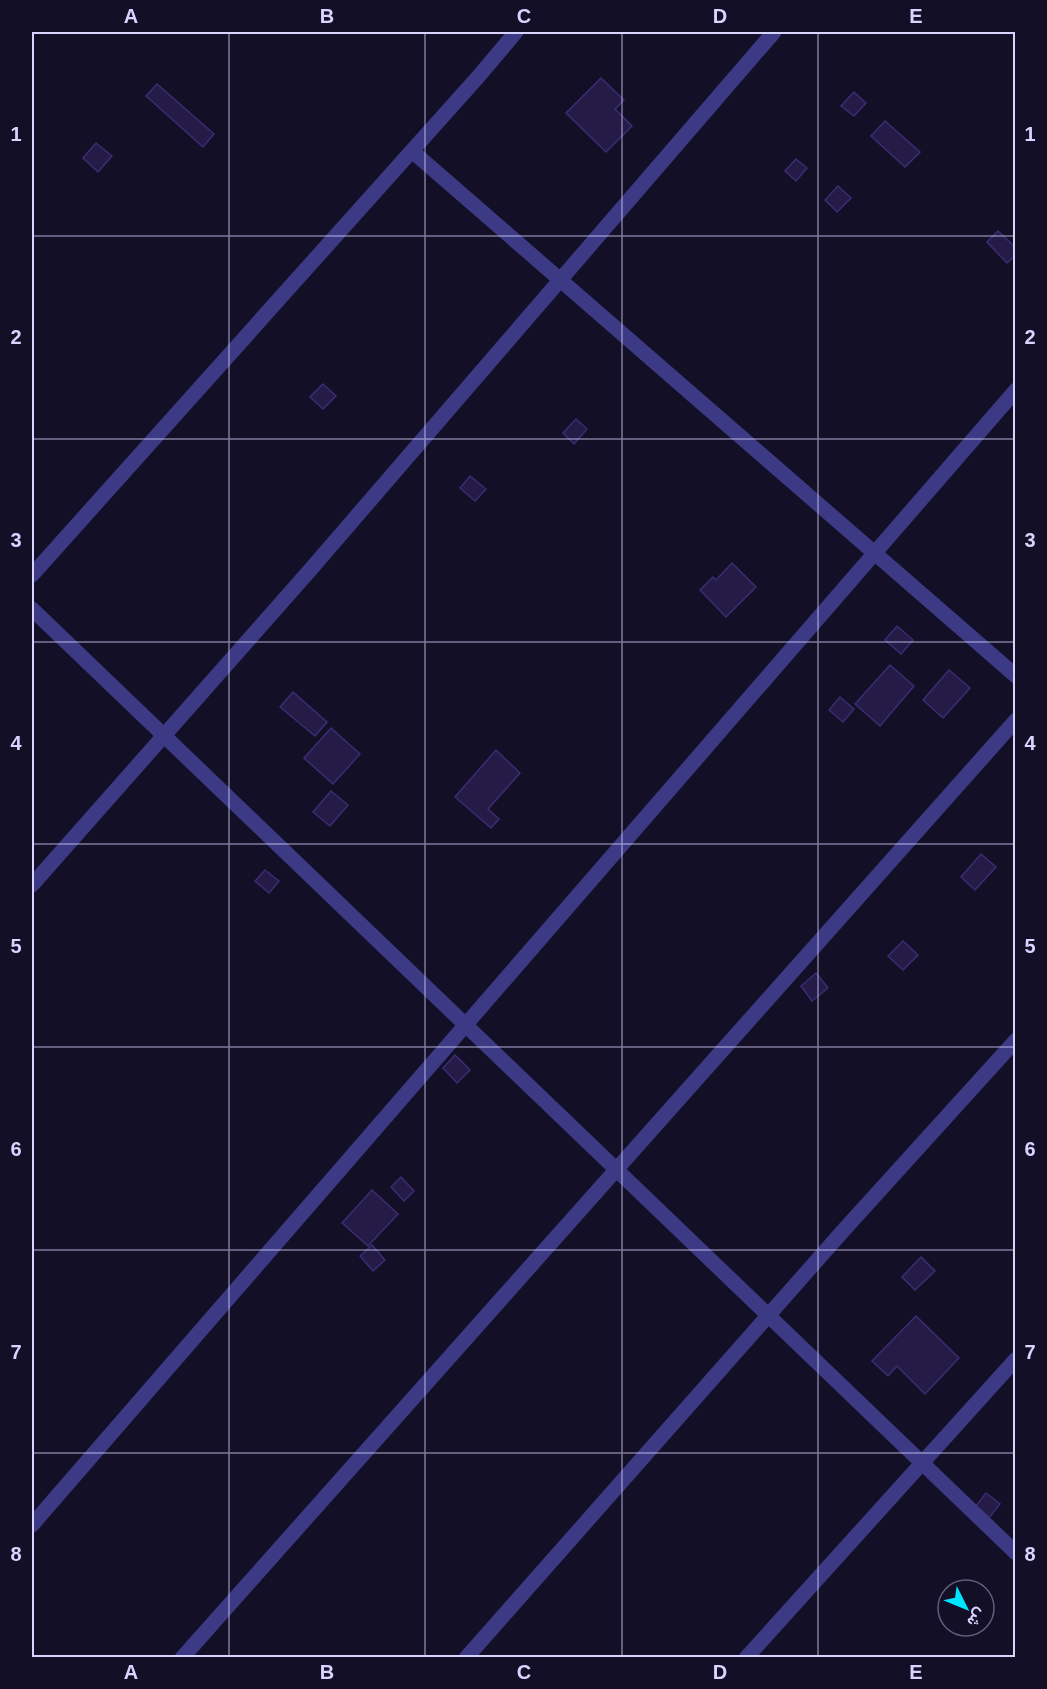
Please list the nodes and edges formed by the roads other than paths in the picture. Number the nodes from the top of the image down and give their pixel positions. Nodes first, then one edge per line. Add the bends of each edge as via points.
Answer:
1 (516, 32) edge
2 (774, 32) edge
3 (412, 151) junction
4 (560, 280) junction
5 (1016, 390) edge
6 (874, 553) junction
7 (32, 574) edge
8 (32, 609) edge
9 (1016, 676) edge
10 (1016, 720) edge
11 (164, 736) junction
12 (32, 885) edge
13 (464, 1024) junction
14 (1016, 1040) edge
15 (616, 1169) junction
16 (768, 1315) junction
17 (1016, 1359) edge
18 (922, 1463) junction
19 (32, 1525) edge
20 (1016, 1553) edge
21 (182, 1658) edge
22 (466, 1658) edge
23 (746, 1658) edge

1 - 3 street
2 - 4 street
3 - 4 street
3 - 7 street
4 - 6 street
4 - 11 street
5 - 6 street
6 - 9 street
6 - 13 street
8 - 11 street
10 - 15 street
11 - 12 street
11 - 13 street
13 - 15 street
13 - 19 street
14 - 16 street
15 - 16 street
15 - 21 street
16 - 18 street
16 - 22 street
17 - 18 street
18 - 20 street
18 - 23 street

